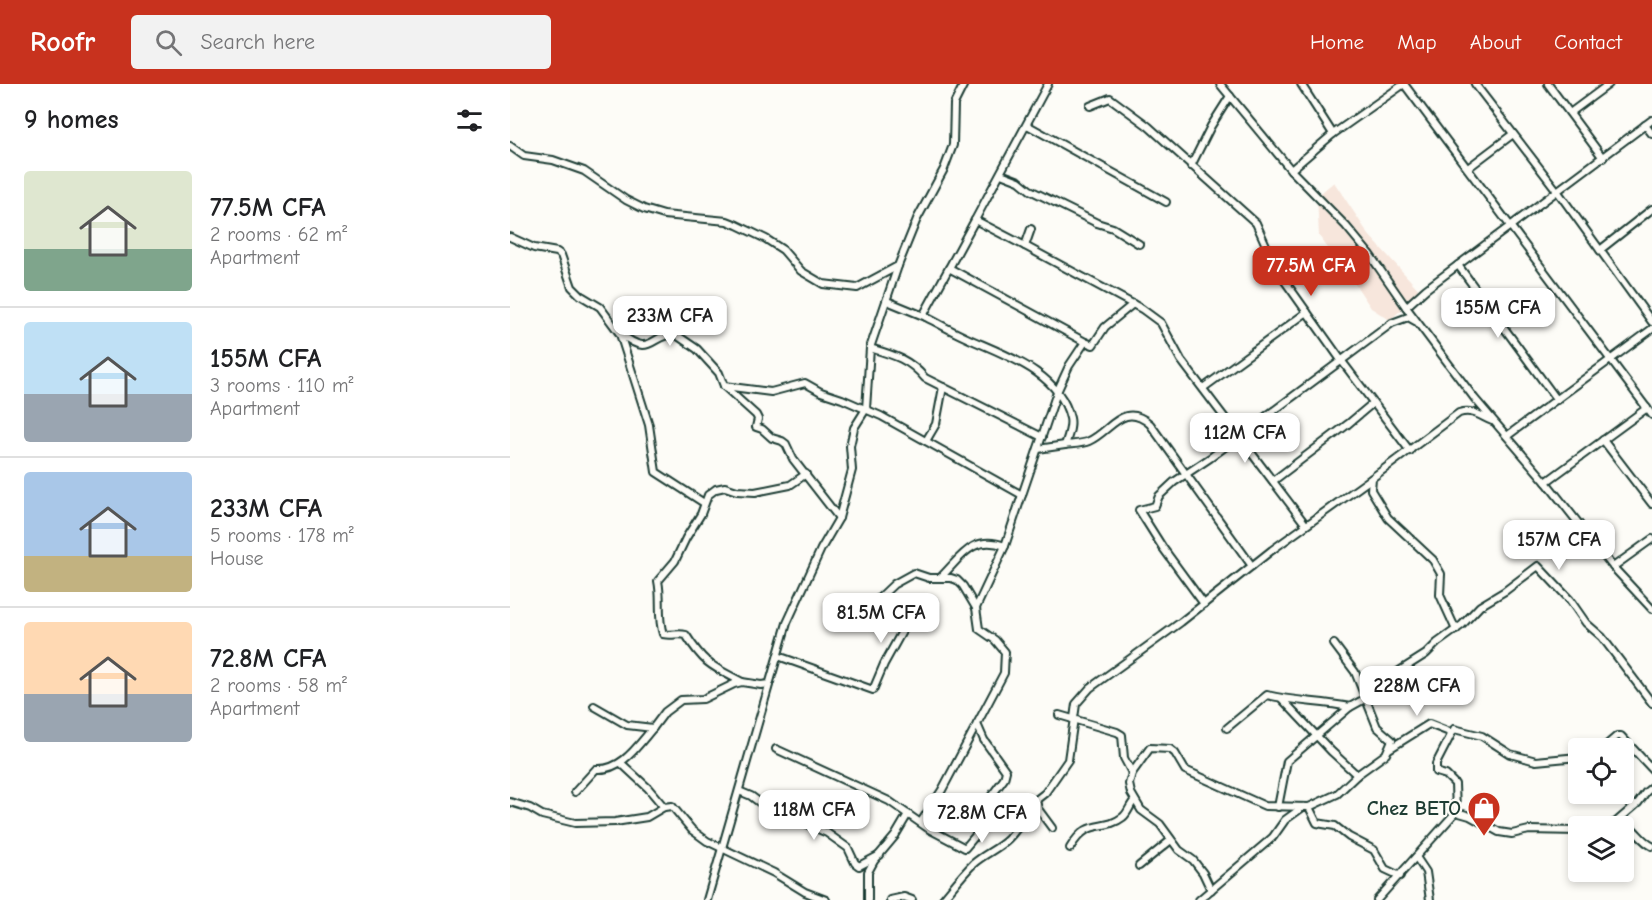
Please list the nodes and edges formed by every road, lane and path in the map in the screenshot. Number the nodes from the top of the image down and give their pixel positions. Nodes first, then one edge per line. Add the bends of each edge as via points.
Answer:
1 (964, 84) edge
2 (1048, 84) edge
3 (1220, 84) edge
4 (1301, 84) edge
5 (1404, 84) edge
6 (1475, 84) edge
7 (1548, 84) edge
8 (1610, 84) edge
9 (1230, 96) junction
10 (1090, 106) dead end
11 (1570, 113) junction
12 (1652, 120) edge
13 (1027, 125) junction
14 (1645, 125) junction
15 (1333, 134) junction
16 (1514, 134) junction
17 (1652, 134) edge
18 (510, 146) edge
19 (1603, 158) junction
20 (1191, 166) junction
21 (1468, 168) junction
22 (1291, 170) junction
23 (1001, 174) junction
24 (1558, 192) junction
25 (1166, 202) dead end
26 (1652, 209) edge
27 (975, 220) junction
28 (1511, 226) junction
29 (1031, 229) dead end
30 (510, 237) edge
31 (1139, 244) dead end
32 (1025, 246) junction
33 (1600, 250) junction
34 (1458, 265) junction
35 (898, 266) junction
36 (950, 268) junction
37 (887, 301) junction
38 (1133, 304) junction
39 (1406, 307) junction
40 (1307, 312) junction
41 (926, 317) junction
42 (1652, 322) edge
43 (1420, 326) junction
44 (1652, 329) edge
45 (620, 334) junction
46 (1086, 342) junction
47 (870, 348) junction
48 (1610, 359) junction
49 (1341, 360) junction
50 (724, 386) junction
51 (943, 387) junction
52 (1203, 388) junction
53 (1057, 392) junction
54 (1557, 400) junction
55 (1373, 403) junction
56 (1647, 408) junction
57 (866, 409) junction
58 (1652, 415) edge
59 (1495, 422) junction
60 (1239, 435) junction
61 (1507, 436) junction
62 (1042, 437) junction
63 (1603, 440) junction
64 (926, 441) junction
65 (1065, 445) junction
66 (1038, 449) junction
67 (1410, 451) junction
68 (806, 474) junction
69 (1186, 475) junction
70 (1372, 478) junction
71 (1273, 481) junction
72 (1546, 482) junction
73 (1022, 495) junction
74 (704, 503) junction
75 (1652, 504) edge
76 (839, 518) junction
77 (1306, 525) junction
78 (1652, 539) edge
79 (1005, 546) junction
80 (1252, 566) junction
81 (1613, 567) junction
82 (940, 578) junction
83 (1204, 604) junction
84 (976, 608) junction
85 (1652, 609) edge
86 (1456, 630) junction
87 (1334, 644) dead end
88 (778, 656) junction
89 (742, 682) junction
90 (770, 684) junction
91 (1366, 697) junction
92 (1282, 699) junction
93 (1652, 703) edge
94 (594, 706) dead end
95 (1350, 707) junction
96 (1059, 715) dead end
97 (1075, 720) junction
98 (977, 724) junction
99 (653, 728) junction
100 (1227, 728) dead end
101 (1452, 733) junction
102 (1316, 735) junction
103 (776, 749) dead end
104 (1388, 750) junction
105 (1634, 750) edge
106 (1568, 758) edge
107 (621, 763) junction
108 (1652, 769) edge
109 (1132, 773) junction
110 (1357, 775) junction
111 (1652, 787) edge
112 (739, 791) junction
113 (575, 792) dead end
114 (1036, 800) junction
115 (1134, 801) junction
116 (510, 802) edge
117 (664, 807) junction
118 (1278, 807) junction
119 (1306, 807) junction
120 (1456, 812) junction
121 (908, 814) junction
122 (1623, 816) edge
123 (921, 822) junction
124 (1052, 828) dead end
125 (1634, 830) edge
126 (1568, 831) edge
127 (1171, 840) junction
128 (1652, 846) edge
129 (1070, 848) dead end
130 (722, 850) junction
131 (880, 855) junction
132 (1416, 857) junction
133 (1139, 866) dead end
134 (1400, 876) junction
135 (1211, 890) junction
136 (706, 900) edge
137 (826, 900) edge
138 (868, 900) edge
139 (890, 900) edge
140 (912, 900) edge
141 (942, 900) edge
142 (1199, 900) edge
143 (1377, 900) edge
144 (1430, 900) edge

1 - 35 street via 954,104 953,146
2 - 13 street
3 - 9 street
4 - 15 street
5 - 15 street
5 - 21 street
6 - 16 street
7 - 11 street
8 - 11 street
9 - 20 street
9 - 22 street
10 - 20 street via 1110,98
11 - 19 street
12 - 14 street
13 - 23 street
13 - 25 street
14 - 17 street
14 - 19 street
15 - 22 street
16 - 21 street
16 - 24 street
18 - 35 street via 524,156 578,168 644,208 737,225 766,238 801,271 823,284 857,288
19 - 24 street
20 - 40 street via 1256,223 1277,270
21 - 28 street
22 - 39 street via 1346,226
23 - 27 street
23 - 31 street
24 - 28 street
24 - 33 street
26 - 33 street
27 - 32 street
27 - 36 street
28 - 34 street
28 - 48 street
29 - 32 street
30 - 45 street via 561,255 572,287 600,307
32 - 38 street
33 - 42 street
34 - 39 street
34 - 54 street
35 - 37 street
36 - 41 street via 924,314
36 - 46 street
37 - 41 street
37 - 47 street
38 - 46 street via 1105,327 1093,345
38 - 52 street via 1161,323 1181,360
39 - 43 street
40 - 49 street
40 - 52 street
41 - 53 street via 1030,367
43 - 49 street via 1408,317 1403,318
43 - 59 street
44 - 48 street
45 - 50 street via 639,345 654,343 670,334 679,336 719,373
45 - 74 street via 649,425 656,472
46 - 53 street
47 - 51 street via 900,358
47 - 57 street
48 - 54 street
48 - 56 street
49 - 55 street
49 - 60 street
50 - 57 street via 771,392 805,383
50 - 68 street via 756,415 756,427 786,444
51 - 62 street
51 - 64 street via 936,424
52 - 60 street
53 - 62 street
53 - 65 street via 1070,419
54 - 61 street
55 - 67 street
55 - 71 street
56 - 58 street
56 - 63 street
57 - 64 street
57 - 76 street via 854,428 850,446 852,470
59 - 61 street
59 - 67 street via 1468,411 1460,413
60 - 69 street
60 - 71 street
61 - 72 street
62 - 66 street
63 - 72 street
63 - 75 street
64 - 73 street
65 - 66 street
65 - 69 street via 1089,441 1123,416 1132,416 1150,424
66 - 73 street
67 - 70 street
68 - 74 street via 790,484 755,492 716,489
68 - 76 street
69 - 80 street
69 - 83 street via 1159,496 1155,506 1139,510
70 - 77 street
70 - 86 street via 1371,490 1388,518 1433,560 1441,574 1440,596
71 - 77 street
72 - 81 street
73 - 79 street
74 - 89 street via 675,561 658,581 659,624 663,634 686,635 709,665
76 - 88 street via 787,623
77 - 80 street
78 - 81 street
79 - 82 street via 975,544
79 - 84 street
80 - 83 street
81 - 85 street
82 - 84 street via 957,580
82 - 88 street via 914,573 894,584 873,604 905,626 873,690
83 - 97 street via 1090,688 1077,704
84 - 98 street via 979,629 1005,652 1003,675
86 - 91 street
86 - 93 street via 1480,606 1538,566 1602,637
87 - 91 street via 1355,672
88 - 90 street
89 - 90 street
89 - 99 street via 703,699 681,700
90 - 112 street
91 - 95 street
91 - 104 street via 1377,727 1392,740
92 - 95 street
92 - 100 street via 1268,695
92 - 102 street
94 - 99 street via 627,725
95 - 102 street
96 - 97 street
97 - 109 street via 1122,735 1124,758
97 - 114 street via 1068,760
98 - 123 street
98 - 123 street via 1006,771 978,814 976,835 965,848
99 - 107 street
101 - 104 street via 1429,724
101 - 106 street via 1454,729 1482,736 1510,754 1536,761
101 - 120 street via 1436,764 1436,772 1455,784
102 - 110 street
102 - 118 street via 1287,761
103 - 121 street via 881,797
104 - 110 street
105 - 108 street
107 - 113 street via 596,769
107 - 117 street
109 - 115 street via 1129,784
109 - 118 street via 1150,748 1170,749 1185,770 1265,806
110 - 119 street via 1337,794
111 - 122 street
112 - 130 street
112 - 131 street via 826,832 848,848 860,866
114 - 124 street
114 - 141 street via 1010,837 974,862
115 - 127 street via 1160,824
115 - 129 street via 1124,817 1083,829
116 - 117 street via 575,823 647,817
117 - 130 street via 672,806 692,830
118 - 119 street
119 - 134 street via 1317,823 1335,826 1374,850 1385,869
119 - 135 street via 1285,820 1273,837
120 - 126 street via 1499,832
120 - 132 street
121 - 123 street
121 - 131 street
125 - 128 street
127 - 133 street
127 - 135 street via 1198,867
130 - 136 street
130 - 137 street
131 - 138 street via 868,872
132 - 134 street
132 - 144 street via 1426,872
134 - 143 street
135 - 142 street
139 - 140 street

